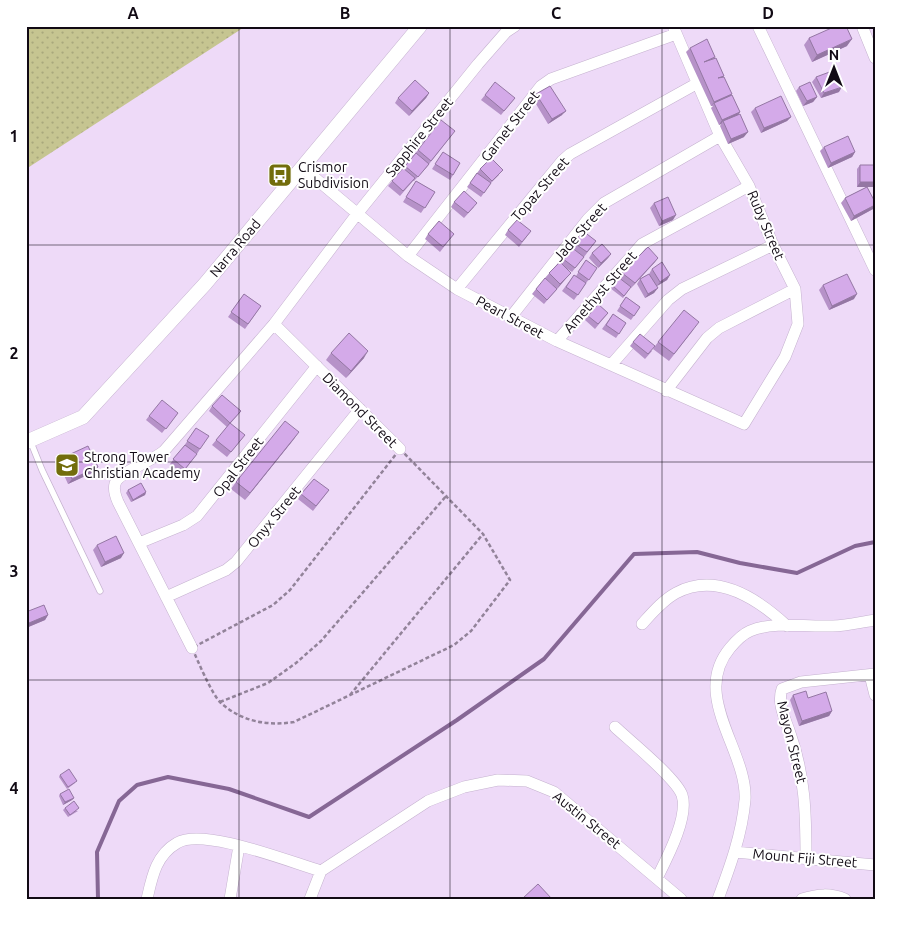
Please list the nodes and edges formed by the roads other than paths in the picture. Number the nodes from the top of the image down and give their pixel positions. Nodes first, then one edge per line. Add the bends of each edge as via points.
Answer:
1 (420, 26) edge
2 (515, 26) edge
3 (758, 26) edge
4 (862, 26) edge
5 (675, 30) edge
6 (875, 58) edge
7 (696, 84) junction
8 (720, 136) junction
9 (302, 168) junction
10 (749, 186) junction
11 (357, 214) junction
12 (773, 245) junction
13 (408, 256) junction
14 (873, 264) edge
15 (457, 289) junction
16 (795, 289) junction
17 (510, 318) junction
18 (274, 324) junction
19 (557, 341) junction
20 (611, 365) junction
21 (317, 366) junction
22 (666, 391) junction
23 (360, 409) junction
24 (744, 424) joint
25 (28, 441) edge
26 (400, 449) road end
27 (139, 543) junction
28 (100, 591) dead end
29 (166, 597) junction
30 (875, 620) edge
31 (642, 624) dead end
32 (788, 626) junction
33 (192, 648) road end
34 (872, 674) edge
35 (875, 695) edge
36 (615, 727) dead end
37 (239, 846) junction
38 (735, 852) junction
39 (806, 858) junction
40 (875, 865) edge
41 (321, 871) junction
42 (657, 878) junction
43 (148, 899) edge
44 (230, 899) edge
45 (310, 899) edge
46 (681, 899) edge
47 (718, 899) edge
48 (802, 899) edge
49 (846, 899) edge

1 - 9 street, Narra Road
2 - 11 street, Sapphire Street via 478,64
3 - 14 street
4 - 6 street
5 - 7 street, Ruby Street
5 - 13 street, Garnet Street via 551,79 541,86
7 - 8 street, Ruby Street
7 - 15 street, Topaz Street via 570,154
8 - 10 street, Ruby Street
8 - 17 street, Jade Street via 604,203
9 - 11 street, Pearl Street
9 - 25 street, Narra Road via 205,284 83,417
10 - 12 street, Ruby Street
10 - 19 street, Amethyst Street via 642,244
11 - 13 street, Pearl Street
11 - 18 street, Sapphire Street
12 - 16 street, Ruby Street
12 - 20 street via 682,288
13 - 15 street, Pearl Street
15 - 17 street, Pearl Street
16 - 22 street via 719,328 707,338
16 - 24 street, Ruby Street via 798,324 785,356
17 - 19 street, Pearl Street
18 - 21 street, Diamond Street
18 - 27 street, Sapphire Street via 164,451 117,480 115,496
19 - 20 street, Pearl Street
20 - 22 street, Pearl Street
21 - 23 street, Diamond Street
21 - 27 street, Opal Street via 197,516
22 - 24 street, Pearl Street
23 - 26 street, Diamond Street
23 - 29 street, Onyx Street via 236,562 226,570
25 - 28 lane
27 - 29 street
29 - 33 street
30 - 32 street via 835,626
31 - 32 street via 677,592 703,584 724,586 745,595
32 - 38 street via 750,631 723,657 717,677 716,700 745,799
34 - 35 street
34 - 39 street, Mayon Street via 801,682 782,689 779,700 798,755 807,808
36 - 42 street via 673,782 681,794 680,820
37 - 41 street
37 - 43 street via 206,838 189,838 177,843 158,862
37 - 44 street
38 - 39 street, Mount Fiji Street
38 - 47 street
39 - 40 street, Mount Fiji Street
41 - 42 street, Austin Street via 428,801 464,787 498,780 527,781 554,792
41 - 45 street
42 - 46 street, Austin Street
48 - 49 street via 819,894

